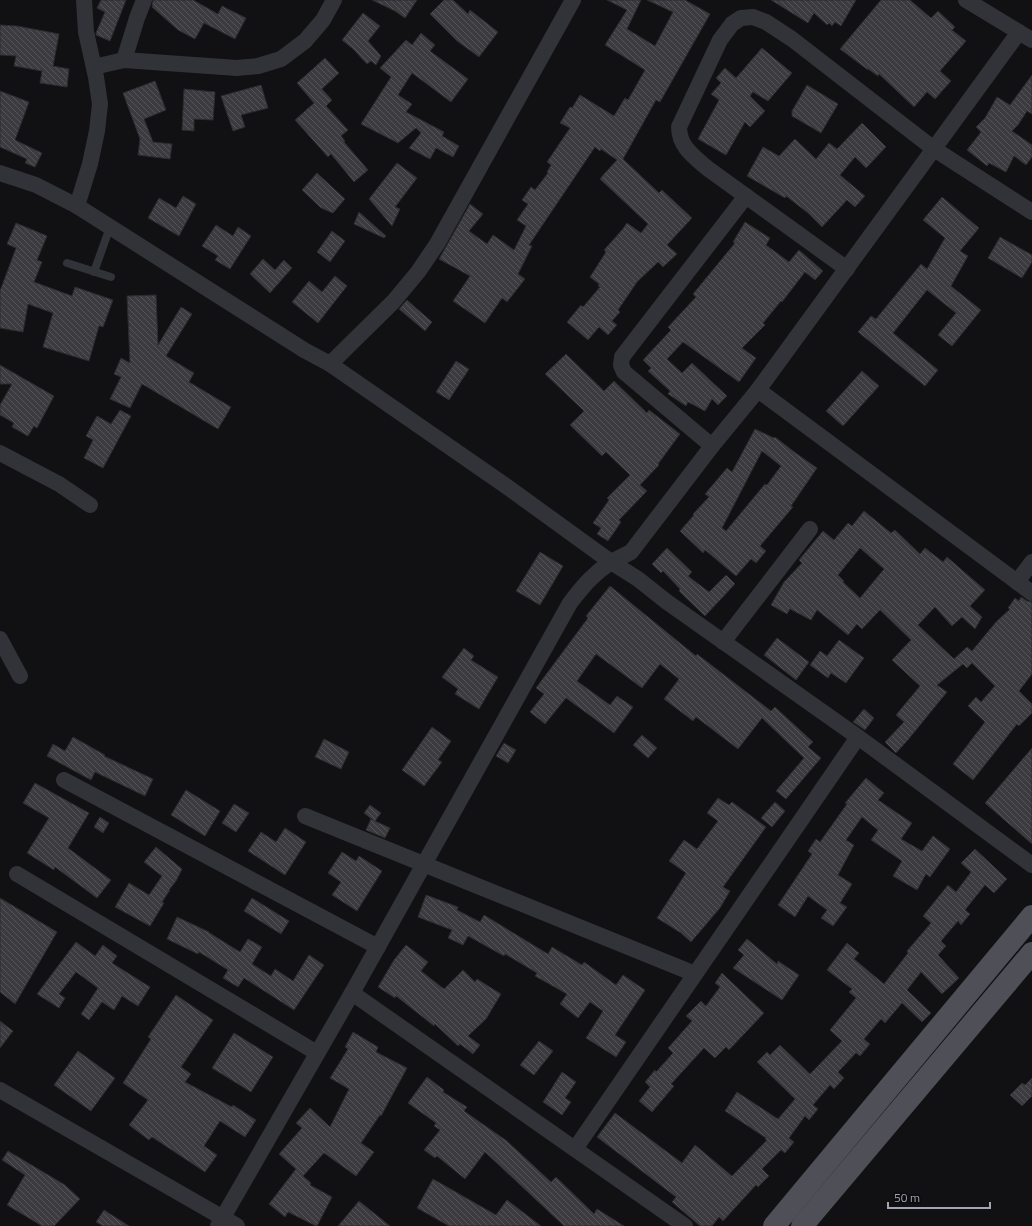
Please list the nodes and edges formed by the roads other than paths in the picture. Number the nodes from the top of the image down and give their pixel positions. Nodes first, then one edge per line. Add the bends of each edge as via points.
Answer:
1 (84, 0) edge
2 (144, 0) edge
3 (334, 0) edge
4 (573, 0) edge
5 (966, 0) edge
6 (1026, 36) edge
7 (124, 60) junction
8 (94, 67) junction
9 (934, 149) junction
10 (0, 173) edge
11 (746, 196) junction
12 (77, 206) junction
13 (1032, 212) edge
14 (110, 227) junction
15 (67, 263) dead end
16 (847, 269) junction
17 (94, 272) junction
18 (111, 277) dead end
19 (330, 364) junction
20 (758, 390) junction
21 (712, 446) junction
22 (0, 453) edge
23 (90, 506) dead end
24 (810, 529) dead end
25 (611, 562) junction
26 (1032, 562) edge
27 (1017, 582) junction
28 (1032, 593) edge
29 (0, 639) edge
30 (723, 642) junction
31 (20, 676) dead end
32 (858, 737) junction
33 (64, 780) dead end
34 (306, 816) dead end
35 (425, 864) junction
36 (1032, 865) edge
37 (17, 874) dead end
38 (1032, 916) edge
39 (378, 947) junction
40 (1032, 953) edge
41 (695, 974) junction
42 (352, 993) junction
43 (317, 1054) junction
44 (0, 1090) edge
45 (575, 1149) junction
46 (220, 1222) edge
47 (237, 1226) edge
48 (685, 1226) edge
49 (774, 1226) edge
50 (802, 1226) edge

1 - 8 street via 86,32
2 - 7 street
3 - 7 street via 323,20 305,41 281,59 258,66 237,68
4 - 19 street via 418,272 393,302
5 - 6 street
6 - 9 street
7 - 8 street
8 - 12 street via 100,104 97,131
9 - 11 street via 792,39 766,22 753,17 741,18 732,24 720,40 679,126 679,134 692,156
9 - 13 street
9 - 16 street
10 - 12 street via 36,185
11 - 16 street
11 - 21 street via 622,358 621,365 624,372
12 - 14 street
14 - 17 lane
14 - 19 street
15 - 17 lane
16 - 20 street
17 - 18 lane
19 - 25 street
20 - 21 street
20 - 27 street
21 - 25 street via 631,552
22 - 23 street via 59,484
24 - 30 street
25 - 30 street
25 - 35 street via 589,579 570,603
26 - 27 street
27 - 28 street
29 - 31 street
30 - 32 street
32 - 36 street
32 - 41 street
33 - 39 street
34 - 35 street
35 - 39 street
35 - 41 street
37 - 43 street
38 - 49 main road
39 - 42 street
40 - 50 main road
41 - 45 street
42 - 43 street
42 - 45 street
43 - 46 street
44 - 46 street
45 - 48 street
46 - 47 street

